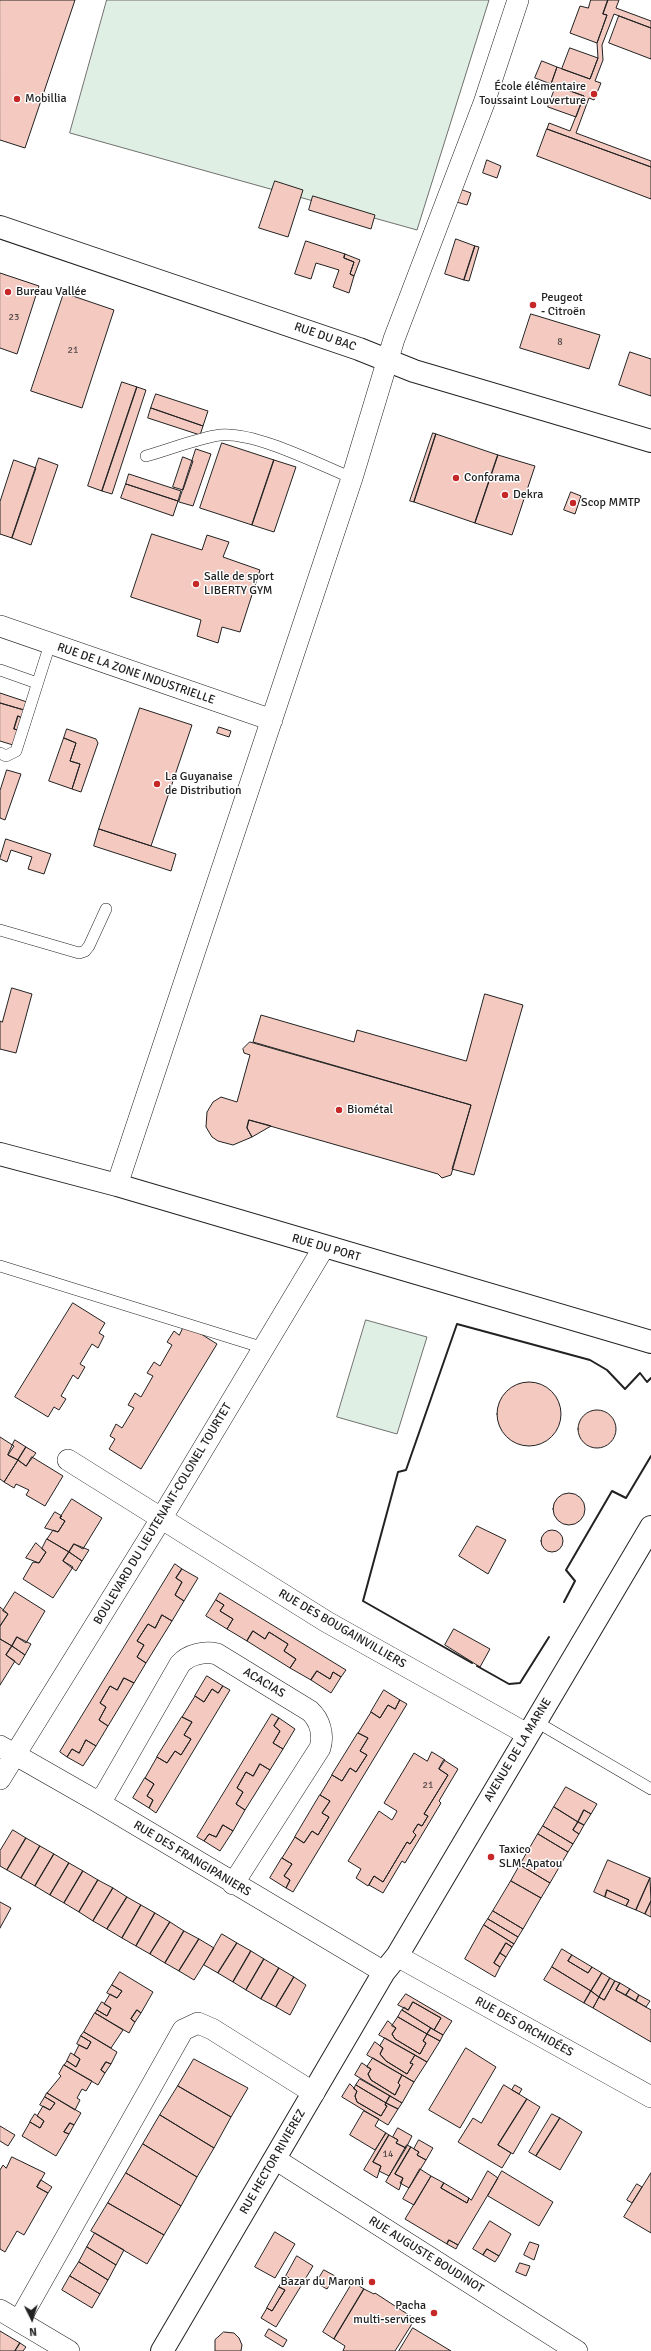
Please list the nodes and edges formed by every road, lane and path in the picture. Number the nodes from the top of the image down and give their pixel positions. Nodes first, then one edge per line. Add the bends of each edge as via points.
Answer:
1 (518, 0) edge
2 (0, 227) edge
3 (388, 361) junction
4 (651, 441) edge
5 (146, 456) dead end
6 (352, 478) junction
7 (0, 626) edge
8 (50, 644) junction
9 (0, 670) edge
10 (37, 683) junction
11 (272, 720) junction
12 (0, 753) edge
13 (106, 909) dead end
14 (0, 930) edge
15 (0, 1154) edge
16 (117, 1185) junction
17 (324, 1247) junction
18 (0, 1266) edge
19 (651, 1342) edge
20 (264, 1348) junction
21 (68, 1460) dead end
22 (161, 1519) junction
23 (651, 1527) edge
24 (531, 1728) junction
25 (7, 1750) edge
26 (0, 1779) edge
27 (651, 1789) edge
28 (98, 1802) junction
29 (233, 1884) junction
30 (391, 1964) junction
31 (314, 2093) junction
32 (651, 2098) edge
33 (275, 2159) junction
34 (0, 2310) edge
35 (19, 2321) junction
36 (69, 2351) edge
37 (162, 2351) edge
38 (577, 2351) edge

1 - 3 street via 484,103 394,339
2 - 3 street, RUE DU BAC via 359,348
3 - 4 street, RUE DU BAC via 414,371
3 - 6 street
5 - 6 lane via 220,435 240,437 268,444
6 - 11 street
7 - 8 street, RUE DE LA ZONE INDUSTRIELLE
8 - 10 lane
8 - 11 street, RUE DE LA ZONE INDUSTRIELLE
9 - 10 lane
10 - 12 lane via 16,751 6,756
11 - 16 street
13 - 14 lane via 86,951 79,952
15 - 16 street, RUE DU PORT
16 - 17 street, RUE DU PORT
17 - 19 street, RUE DU PORT
17 - 20 street, BOULEVARD DU LIEUTENANT-COLONEL TOURTET
18 - 20 lane
20 - 22 street, BOULEVARD DU LIEUTENANT-COLONEL TOURTET
21 - 22 street, RUE DES BOUGAINVILLIERS
22 - 24 street, RUE DES BOUGAINVILLIERS via 327,1622
22 - 25 street, BOULEVARD DU LIEUTENANT-COLONEL TOURTET
23 - 24 street, AVENUE DE LA MARNE
24 - 27 lane
24 - 30 street, AVENUE DE LA MARNE
25 - 26 street, BOULEVARD DU LIEUTENANT-COLONEL TOURTET
25 - 28 street, RUE DES FRANGIPANIERS
28 - 29 street, RUE DES FRANGIPANIERS
28 - 29 street, ACACIAS via 106,1793 180,1664 193,1655 217,1654 310,1710 320,1729 320,1748
29 - 30 street, RUE DES FRANGIPANIERS
30 - 31 street, RUE HECTOR RIVIEREZ
30 - 32 street, RUE DES ORCHIDÉES
31 - 33 street, RUE HECTOR RIVIEREZ
31 - 35 street via 212,2029 198,2023 183,2030
33 - 37 street, RUE HECTOR RIVIEREZ
33 - 38 street, RUE AUGUSTE BOUDINOT
34 - 35 street
35 - 36 street

